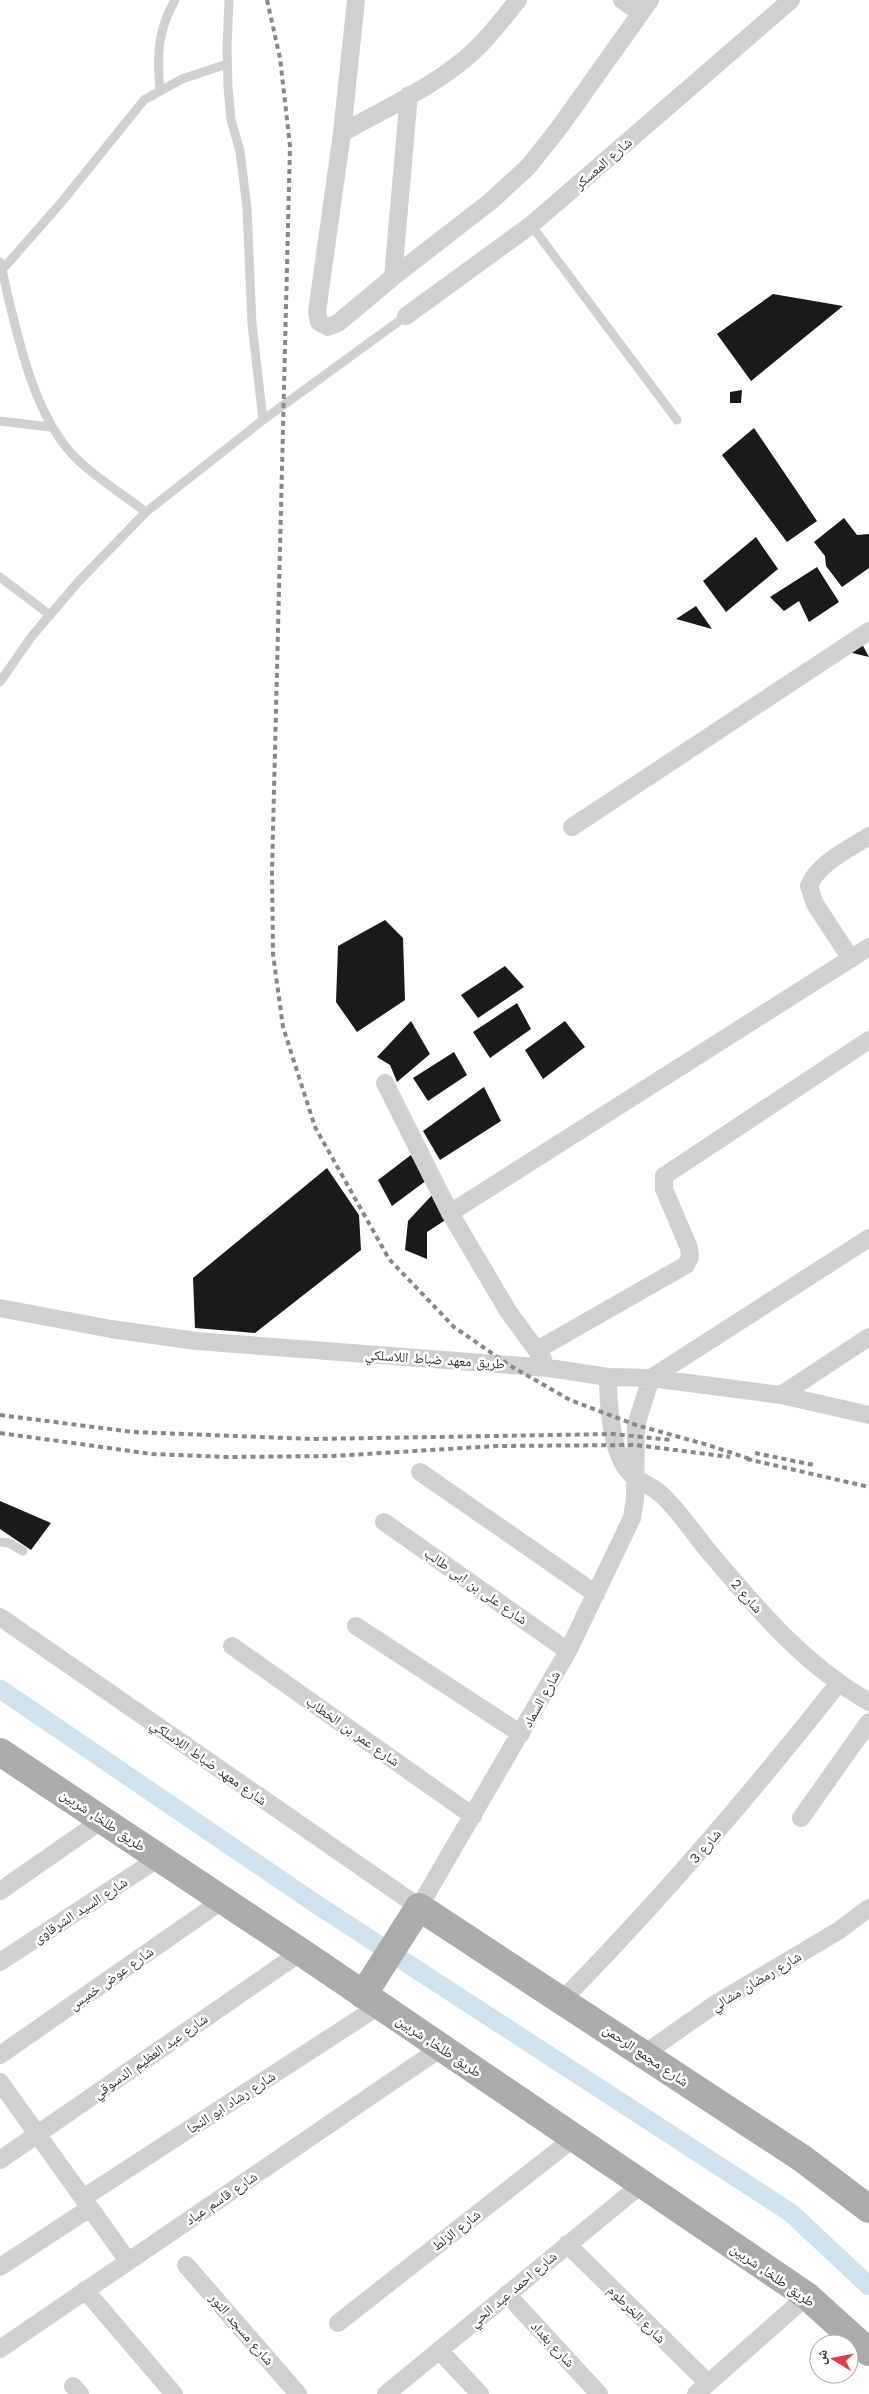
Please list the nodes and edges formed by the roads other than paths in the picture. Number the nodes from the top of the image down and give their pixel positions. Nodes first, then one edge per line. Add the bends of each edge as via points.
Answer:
1 (175, 0) edge
2 (229, 0) edge
3 (356, 0) edge
4 (518, 0) edge
5 (622, 0) edge
6 (791, 0) edge
7 (645, 7) edge
8 (227, 64) junction
9 (160, 91) junction
10 (409, 95) junction
11 (342, 133) junction
12 (531, 225) junction
13 (1, 266) edge
14 (392, 276) junction
15 (406, 316) joint
16 (263, 420) junction
17 (678, 420) dead end
18 (0, 421) edge
19 (50, 427) junction
20 (146, 512) junction
21 (0, 577) edge
22 (50, 616) junction
23 (869, 631) edge
24 (0, 682) edge
25 (572, 828) dead end
26 (869, 836) edge
27 (869, 947) edge
28 (851, 959) junction
29 (869, 1040) edge
30 (385, 1083) dead end
31 (450, 1213) junction
32 (869, 1238) edge
33 (0, 1308) edge
34 (869, 1337) edge
35 (537, 1350) junction
36 (549, 1368) junction
37 (608, 1379) junction
38 (650, 1381) junction
39 (781, 1395) junction
40 (869, 1415) edge
41 (420, 1472) dead end
42 (635, 1480) junction
43 (384, 1522) dead end
44 (0, 1542) edge
45 (23, 1551) dead end
46 (596, 1594) junction
47 (0, 1617) edge
48 (356, 1626) dead end
49 (232, 1646) dead end
50 (568, 1651) junction
51 (838, 1684) junction
52 (869, 1702) edge
53 (869, 1722) edge
54 (521, 1734) junction
55 (0, 1752) edge
56 (473, 1816) junction
57 (801, 1818) dead end
58 (102, 1820) junction
59 (160, 1858) junction
60 (0, 1891) edge
61 (223, 1900) junction
62 (869, 1908) edge
63 (414, 1915) junction
64 (301, 1952) junction
65 (0, 1962) edge
66 (373, 1991) junction
67 (562, 2000) junction
68 (441, 2048) junction
69 (644, 2054) junction
70 (0, 2055) edge
71 (0, 2082) edge
72 (37, 2134) junction
73 (574, 2138) junction
74 (0, 2160) edge
75 (642, 2184) junction
76 (86, 2203) junction
77 (869, 2209) edge
78 (567, 2244) junction
79 (128, 2261) junction
80 (186, 2265) dead end
81 (0, 2267) edge
82 (85, 2290) junction
83 (507, 2294) junction
84 (806, 2296) junction
85 (338, 2323) dead end
86 (0, 2349) edge
87 (439, 2350) junction
88 (869, 2352) edge
89 (702, 2389) edge
90 (174, 2394) edge
91 (298, 2394) edge
92 (386, 2394) edge
93 (480, 2394) edge
94 (599, 2394) edge

1 - 9 lane via 161,29 157,60
2 - 8 lane
3 - 11 street
4 - 10 street via 474,51
5 - 7 street
6 - 12 street, شارع المعسكر
7 - 14 street via 560,128 528,167 492,201
8 - 9 lane via 182,79
8 - 16 lane via 232,120 240,150 247,208 252,324
9 - 13 lane via 144,100 60,204
10 - 11 street
10 - 14 street
11 - 14 street via 317,312 319,322 328,327 334,326
12 - 15 street, شارع المعسكر
12 - 17 lane
13 - 19 lane via 35,393
15 - 16 lane
16 - 20 lane
18 - 19 lane
19 - 20 lane via 78,461
20 - 22 lane
21 - 22 lane
22 - 24 lane
23 - 25 street
26 - 28 street via 813,876 809,886 815,904
27 - 28 street
28 - 31 street
29 - 35 street via 664,1176 664,1189 689,1248 690,1257 686,1264
30 - 31 street
31 - 35 street via 508,1311
32 - 38 street
33 - 36 street, طريق معهد ضباط اللاسلكي via 111,1330 196,1341
34 - 39 street
35 - 36 street
36 - 37 street, طريق معهد ضباط اللاسلكي
37 - 38 street, طريق معهد ضباط اللاسلكي
37 - 42 street via 614,1445 623,1465
38 - 39 street, طريق معهد ضباط اللاسلكي
38 - 42 street, شارع السماد via 637,1419
39 - 40 street, طريق معهد ضباط اللاسلكي
41 - 46 street
42 - 46 street, شارع السماد via 632,1518
42 - 51 street, شارع 2 via 661,1494 757,1608 806,1659
43 - 50 street, شارع على بن ابى طالب
44 - 45 lane
46 - 50 street, شارع السماد
47 - 63 street, شارع معهد ضباط اللاسلكي
48 - 54 street
49 - 56 street, شارع عمر بن الخطاب
50 - 54 street, شارع السماد
51 - 52 street, شارع 2
51 - 67 street, شارع 3 via 730,1818
53 - 57 street
54 - 56 street, شارع السماد
55 - 58 main road, طريق طلخا, شربين
56 - 63 street, شارع السماد
58 - 59 main road, طريق طلخا, شربين
58 - 60 street
59 - 61 main road, طريق طلخا, شربين
59 - 65 street, شارع السيد الشرقاوى
61 - 64 main road, طريق طلخا, شربين
61 - 70 street, شارع عوض خميس
62 - 69 street, شارع رمضان مشالي via 830,1936 717,2003
63 - 66 main road
63 - 67 main road, شارع مجمع الرحمن
64 - 66 main road, طريق طلخا, شربين
64 - 72 street, شارع عبد العظيم الدسوقي
66 - 68 main road, طريق طلخا, شربين
66 - 76 street, شارع رشاد ابو النجا
67 - 69 main road, شارع مجمع الرحمن
68 - 73 main road, طريق طلخا, شربين
68 - 79 street, شارع قاسم عياد
69 - 77 main road, شارع مجمع الرحمن via 803,2159
71 - 72 street
72 - 74 street, شارع عبد العظيم الدسوقي
72 - 76 street
73 - 75 main road, طريق طلخا, شربين
73 - 85 street, شارع الزلط
75 - 78 street, شارع احمد عبد الحي
75 - 84 main road, طريق طلخا, شربين
76 - 79 street
76 - 81 street, شارع رشاد ابو النجا
78 - 83 street, شارع احمد عبد الحي
78 - 89 street, شارع الخرطوم
79 - 82 street, شارع قاسم عياد
80 - 91 street, شارع مسجد النور
82 - 86 street, شارع قاسم عياد
82 - 90 street
83 - 87 street, شارع احمد عبد الحي
83 - 94 street, شارع بغداد
84 - 88 main road, طريق طلخا, شربين
84 - 89 street
87 - 92 street, شارع احمد عبد الحي
87 - 93 street

